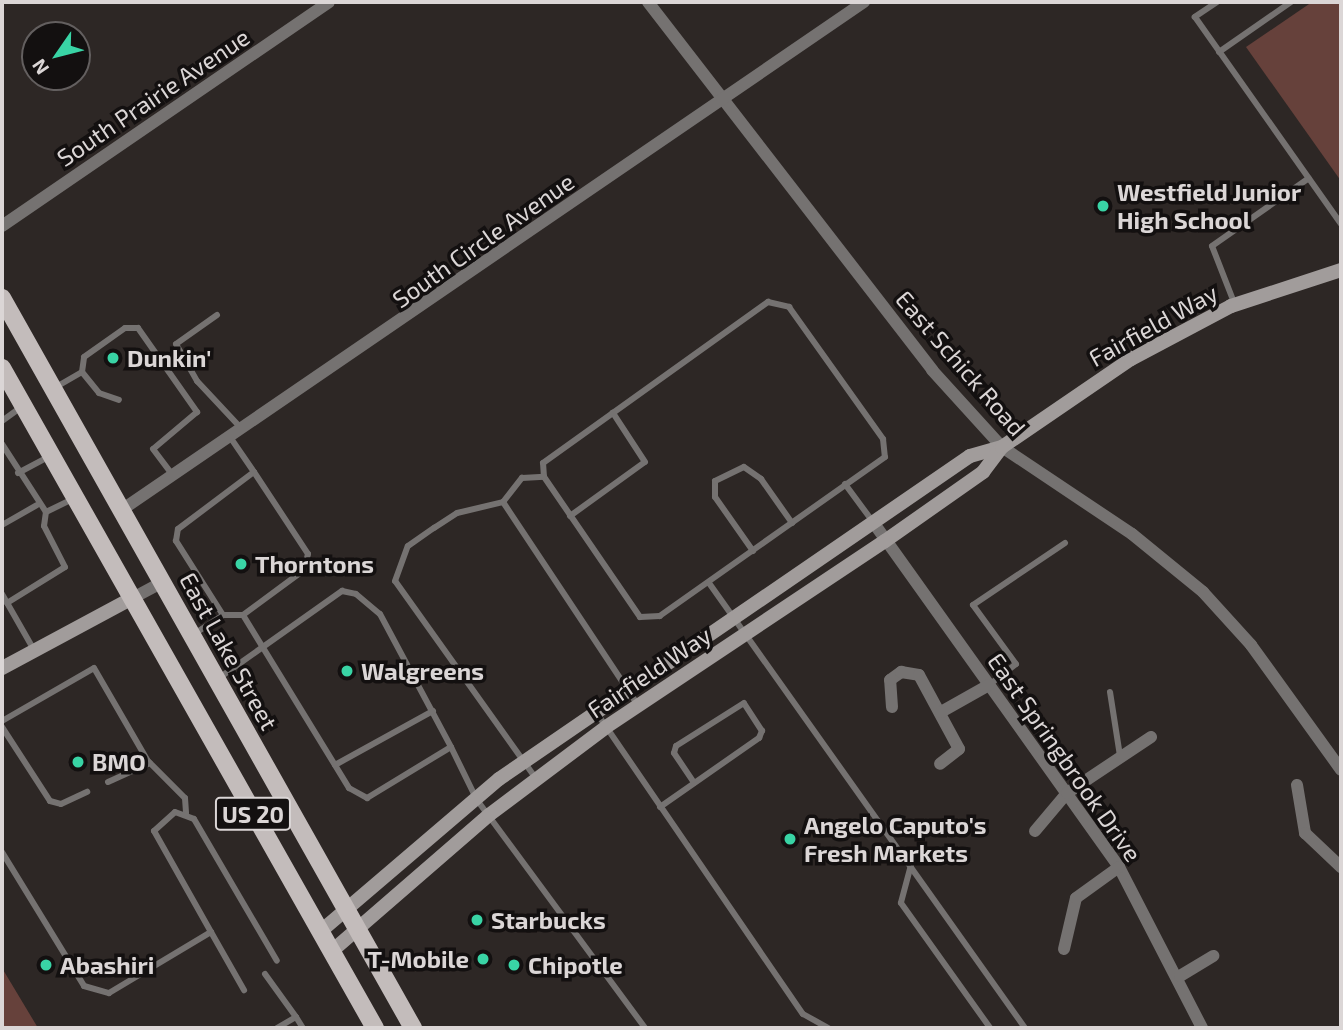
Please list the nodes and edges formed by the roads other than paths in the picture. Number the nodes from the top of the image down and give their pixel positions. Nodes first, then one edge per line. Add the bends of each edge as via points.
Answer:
1 (329, 2) edge
2 (648, 2) edge
3 (864, 2) edge
4 (1217, 2) edge
5 (1291, 2) edge
6 (1219, 52) junction
7 (723, 100) junction
8 (1309, 178) junction
9 (1341, 224) edge
10 (2, 226) edge
11 (1341, 270) edge
12 (2, 298) edge
13 (1235, 305) junction
14 (217, 315) dead end
15 (2, 368) edge
16 (82, 372) junction
17 (54, 389) junction
18 (119, 400) dead end
19 (23, 406) junction
20 (613, 413) junction
21 (2, 421) edge
22 (242, 430) junction
23 (230, 438) junction
24 (2, 444) edge
25 (1002, 447) junction
26 (51, 456) junction
27 (254, 472) junction
28 (18, 473) junction
29 (173, 476) junction
30 (544, 477) junction
31 (845, 485) junction
32 (75, 499) junction
33 (503, 502) junction
34 (37, 505) junction
35 (123, 509) junction
36 (46, 512) junction
37 (570, 516) junction
38 (873, 522) junction
39 (792, 523) junction
40 (2, 525) edge
41 (885, 541) junction
42 (1065, 543) dead end
43 (753, 551) junction
44 (163, 582) junction
45 (709, 583) junction
46 (2, 594) edge
47 (129, 600) junction
48 (7, 603) junction
49 (223, 615) junction
50 (243, 615) junction
51 (734, 620) junction
52 (192, 635) junction
53 (745, 635) junction
54 (266, 647) junction
55 (34, 651) junction
56 (2, 668) edge
57 (217, 679) junction
58 (989, 685) junction
59 (631, 690) junction
60 (1110, 692) dead end
61 (638, 706) junction
62 (892, 707) dead end
63 (433, 711) junction
64 (595, 711) junction
65 (941, 712) junction
66 (2, 724) edge
67 (606, 727) junction
68 (1151, 737) dead end
69 (451, 747) junction
70 (1120, 758) junction
71 (524, 762) junction
72 (150, 763) junction
73 (940, 764) dead end
74 (335, 765) junction
75 (1341, 769) edge
76 (537, 780) junction
77 (108, 782) dead end
78 (694, 783) junction
79 (1297, 785) dead end
80 (88, 793) dead end
81 (1067, 793) junction
82 (477, 800) junction
83 (660, 807) junction
84 (186, 813) junction
85 (489, 816) junction
86 (1035, 831) dead end
87 (2, 852) edge
88 (911, 865) junction
89 (1119, 867) junction
90 (1341, 867) edge
91 (345, 909) junction
92 (321, 931) junction
93 (211, 932) junction
94 (358, 932) junction
95 (1064, 949) dead end
96 (332, 951) junction
97 (1213, 956) dead end
98 (277, 961) dead end
99 (265, 974) dead end
100 (1180, 976) junction
101 (244, 990) dead end
102 (296, 1017) junction
103 (1197, 1027) edge
104 (277, 1028) edge
105 (303, 1028) edge
106 (375, 1028) edge
107 (413, 1028) edge
108 (645, 1028) edge
109 (827, 1028) edge
110 (990, 1028) edge
111 (1025, 1028) edge

1 - 10 street, South Prairie Avenue
2 - 7 street, East Schick Road
3 - 7 street, South Circle Avenue
4 - 6 lane via 1195,17
5 - 6 lane
6 - 8 lane
7 - 22 street, South Circle Avenue
7 - 25 street, East Schick Road via 932,370
8 - 9 lane
8 - 13 lane via 1212,246
11 - 13 street, Fairfield Way
12 - 17 main road, East Lake Street / US 20
13 - 25 street, Fairfield Way via 1130,359
14 - 22 lane via 176,344 198,381
15 - 19 main road, US 20
16 - 17 lane
16 - 18 lane via 99,393
16 - 29 lane via 84,357 125,328 138,328 198,412 153,449
17 - 35 main road, East Lake Street / US 20
19 - 21 lane
19 - 26 main road, US 20
20 - 30 lane via 543,463
20 - 31 lane via 768,302 789,307 883,439 885,457
20 - 37 lane via 645,462
22 - 23 street, South Circle Avenue
23 - 27 lane
23 - 29 street, South Circle Avenue
24 - 28 lane
25 - 38 street, Fairfield Way via 970,456
25 - 41 street, Fairfield Way via 983,472
25 - 75 street, East Schick Road via 1132,534 1203,592 1251,645
26 - 28 lane
26 - 32 main road, US 20
27 - 49 lane via 178,529 176,541
27 - 50 lane via 308,554 304,570
28 - 34 lane
29 - 35 street, South Circle Avenue
30 - 33 lane via 522,478
30 - 37 lane
31 - 38 lane
31 - 39 lane
32 - 36 lane
32 - 47 main road, US 20
33 - 59 lane
33 - 71 lane via 457,513 408,546 395,581
34 - 36 lane
34 - 40 lane
35 - 44 main road, East Lake Street / US 20
36 - 48 lane via 44,526 65,567
37 - 45 lane via 639,617 660,616
38 - 41 street, East Springbrook Drive
38 - 51 street, Fairfield Way
39 - 43 lane
39 - 43 lane via 761,480 744,467 715,481 715,497
41 - 53 street, Fairfield Way
41 - 58 street, East Springbrook Drive
42 - 58 lane via 973,605 1016,664
43 - 45 lane
44 - 47 street
44 - 52 main road, East Lake Street / US 20
45 - 51 lane
46 - 48 lane
47 - 55 street
47 - 92 main road, US 20
48 - 55 lane
49 - 50 lane
49 - 52 lane
50 - 54 lane
51 - 53 lane
51 - 59 street, Fairfield Way
52 - 57 main road, East Lake Street / US 20
53 - 61 street, Fairfield Way
53 - 88 lane
54 - 57 lane
54 - 63 lane via 342,591 356,594 380,614
54 - 74 lane
55 - 56 street
57 - 91 main road, East Lake Street / US 20
58 - 65 street
58 - 81 street, East Springbrook Drive
59 - 61 lane
59 - 64 street, Fairfield Way
60 - 70 lane via 1118,708
61 - 67 street, Fairfield Way
62 - 65 street via 890,680 901,672 919,675
63 - 69 lane
63 - 74 lane
64 - 67 lane
64 - 71 street, Fairfield Way
65 - 73 street via 959,749
66 - 72 lane via 94,668
66 - 80 lane via 50,801 61,804
67 - 76 street, Fairfield Way
67 - 83 lane
68 - 70 street
69 - 74 lane via 368,798 349,788
69 - 82 lane
70 - 81 street
71 - 76 lane
71 - 82 street, Fairfield Way
72 - 77 lane
72 - 84 lane via 185,798
76 - 85 street, Fairfield Way
78 - 78 lane via 759,738 762,731 744,703 676,746 674,753
78 - 83 lane
79 - 90 street via 1305,833
81 - 86 street
81 - 89 street, East Springbrook Drive
82 - 85 lane
82 - 91 street, Fairfield Way
83 - 109 lane via 803,1014
84 - 93 lane via 175,812 154,831
84 - 98 lane
85 - 94 street, Fairfield Way
85 - 108 lane
87 - 93 lane via 84,986 97,993 109,993
88 - 110 lane via 901,903
88 - 111 lane
89 - 95 street via 1076,898
89 - 100 street, East Springbrook Drive
91 - 92 street, Fairfield Way
91 - 94 main road, East Lake Street / US 20
92 - 96 main road, US 20
93 - 101 lane
94 - 96 street, Fairfield Way
94 - 107 main road, East Lake Street / US 20
96 - 106 main road, US 20
97 - 100 street
99 - 102 lane
100 - 103 street, East Springbrook Drive
102 - 104 lane
102 - 105 lane

